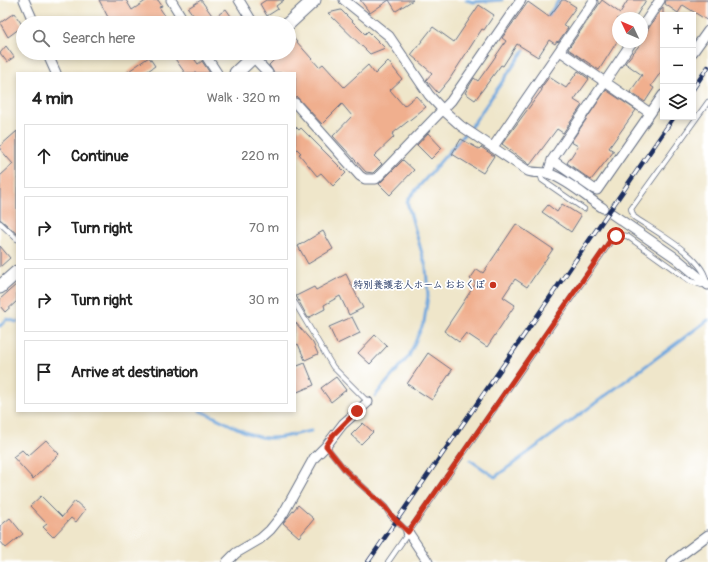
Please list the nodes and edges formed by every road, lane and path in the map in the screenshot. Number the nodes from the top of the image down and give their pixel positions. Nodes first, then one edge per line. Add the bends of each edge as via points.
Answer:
1 (24, 0) edge
2 (171, 0) edge
3 (239, 0) edge
4 (313, 0) edge
5 (344, 0) edge
6 (521, 0) edge
7 (660, 0) edge
8 (593, 2) dead end
9 (31, 16) edge
10 (181, 16) edge
11 (249, 16) edge
12 (296, 16) edge
13 (648, 18) edge
14 (708, 31) edge
15 (628, 48) edge
16 (696, 48) edge
17 (560, 51) junction
18 (50, 60) edge
19 (209, 60) edge
20 (250, 60) edge
21 (259, 60) edge
22 (56, 72) edge
23 (216, 72) edge
24 (237, 72) edge
25 (267, 72) edge
26 (605, 83) junction
27 (660, 99) edge
28 (708, 102) edge
29 (296, 104) edge
30 (442, 110) junction
31 (650, 113) junction
32 (493, 147) junction
33 (552, 160) junction
34 (544, 173) junction
35 (603, 208) dead end
36 (584, 209) dead end
37 (612, 214) dead end
38 (0, 223) edge
39 (16, 239) edge
40 (16, 273) edge
41 (707, 284) edge
42 (0, 287) edge
43 (296, 304) edge
44 (368, 402) joint
45 (326, 446) junction
46 (408, 532) junction
47 (708, 535) edge
48 (227, 562) edge
49 (388, 562) edge
50 (428, 562) edge
51 (672, 562) edge

1 - 9 street
2 - 10 street
3 - 11 street
4 - 12 main road
5 - 30 street via 389,36
6 - 30 street via 451,101
7 - 13 street
8 - 17 street
14 - 16 street
15 - 26 street
17 - 26 street
17 - 32 street
18 - 22 street
19 - 23 street
20 - 24 main road
21 - 25 street
26 - 31 street
26 - 33 street
27 - 31 street
28 - 41 lane via 631,210 634,217 686,251 701,264
29 - 30 street via 360,176 376,180
30 - 32 street
31 - 33 street via 597,190
32 - 34 street via 528,171 534,174
33 - 34 street
34 - 35 street via 558,177
34 - 36 lane via 542,180
37 - 41 street via 676,258
38 - 39 lane
40 - 42 main road
41 - 46 lane via 690,281 627,236 612,238
43 - 44 lane via 333,367
44 - 45 street via 343,424
45 - 46 lane via 346,471
45 - 48 street via 314,458 286,508 270,530
46 - 49 lane
46 - 50 street
47 - 51 street

